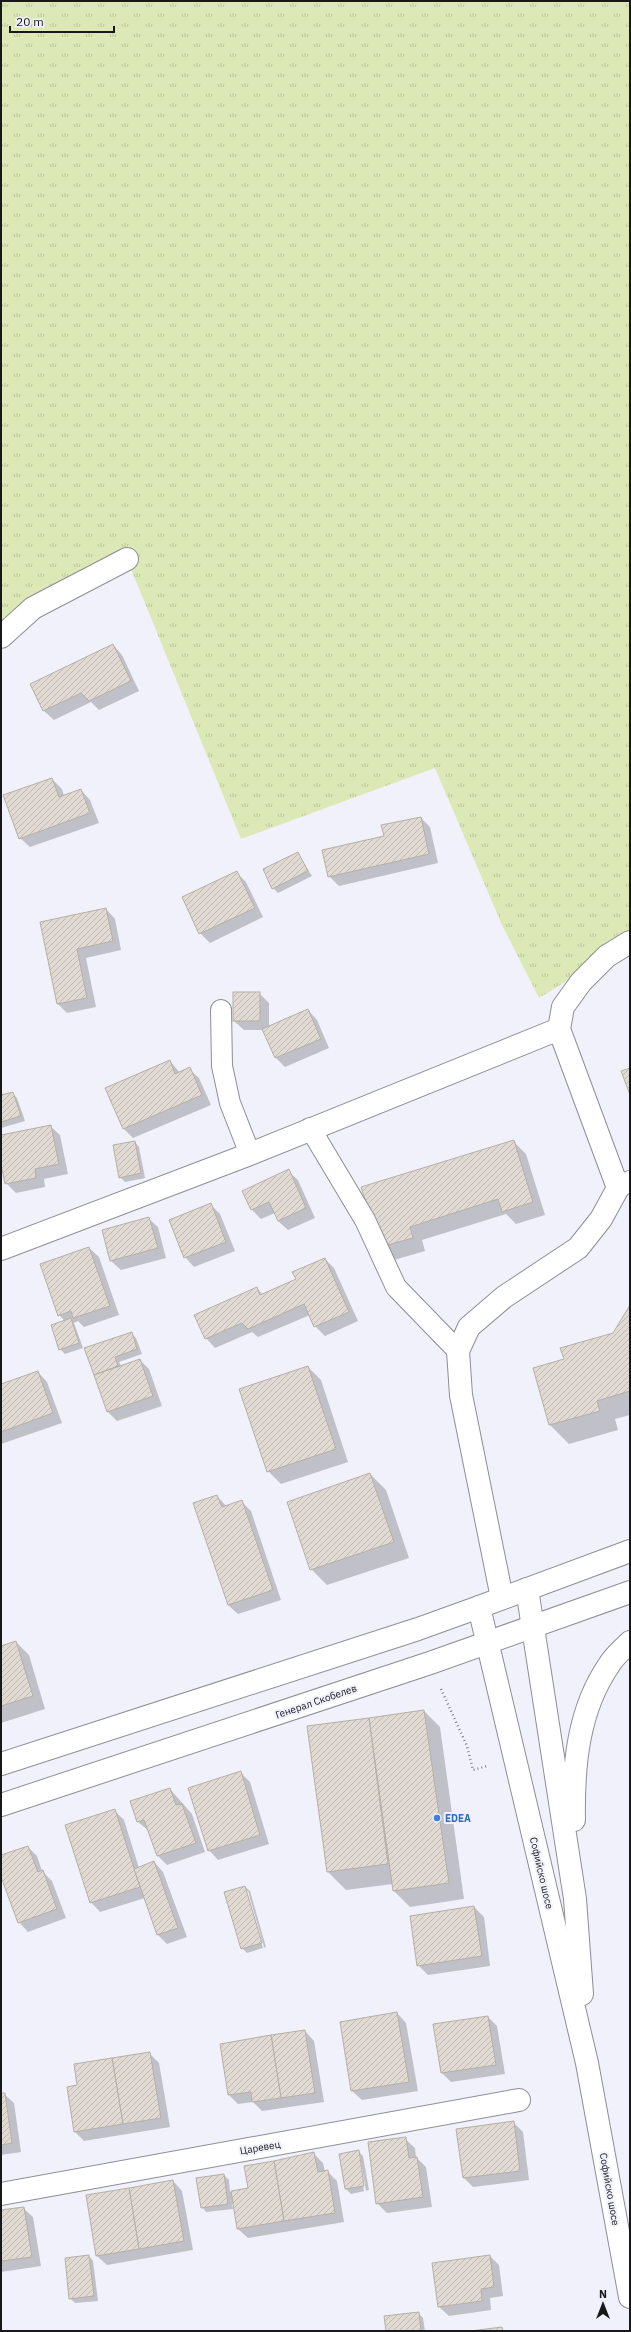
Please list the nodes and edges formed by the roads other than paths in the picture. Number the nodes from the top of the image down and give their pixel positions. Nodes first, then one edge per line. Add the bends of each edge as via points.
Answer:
1 (127, 559) dead end
2 (1, 637) edge
3 (630, 942) edge
4 (221, 1010) dead end
5 (560, 1029) junction
6 (310, 1128) junction
7 (250, 1154) junction
8 (624, 1185) edge
9 (1, 1250) edge
10 (458, 1351) junction
11 (630, 1551) edge
12 (527, 1589) junction
13 (630, 1592) edge
14 (502, 1598) junction
15 (479, 1607) junction
16 (532, 1627) junction
17 (488, 1642) junction
18 (630, 1642) edge
19 (1, 1764) edge
20 (1, 1805) edge
21 (575, 1899) junction
22 (587, 2063) junction
23 (519, 2100) dead end
24 (1, 2194) edge
25 (630, 2297) edge

1 - 2 street via 33,608
3 - 5 street via 607,956 581,982 563,1007
4 - 7 lane via 222,1066 230,1103
5 - 6 street
5 - 8 street
6 - 7 street
6 - 10 lane via 365,1220 396,1286
7 - 9 street
8 - 10 street via 578,1248 504,1297 469,1327
10 - 14 street via 461,1396
11 - 12 street
12 - 14 street
12 - 16 street
13 - 16 street, Генерал Скобелев
14 - 15 street
15 - 17 street, Софийско шосе
15 - 19 street
16 - 17 street, Генерал Скобелев
16 - 21 street
17 - 20 street, Генерал Скобелев
17 - 22 street, Софийско шосе
18 - 21 street via 609,1664 591,1699 578,1737 573,1798
21 - 22 street
22 - 25 street, Софийско шосе
23 - 24 street, Царевец

